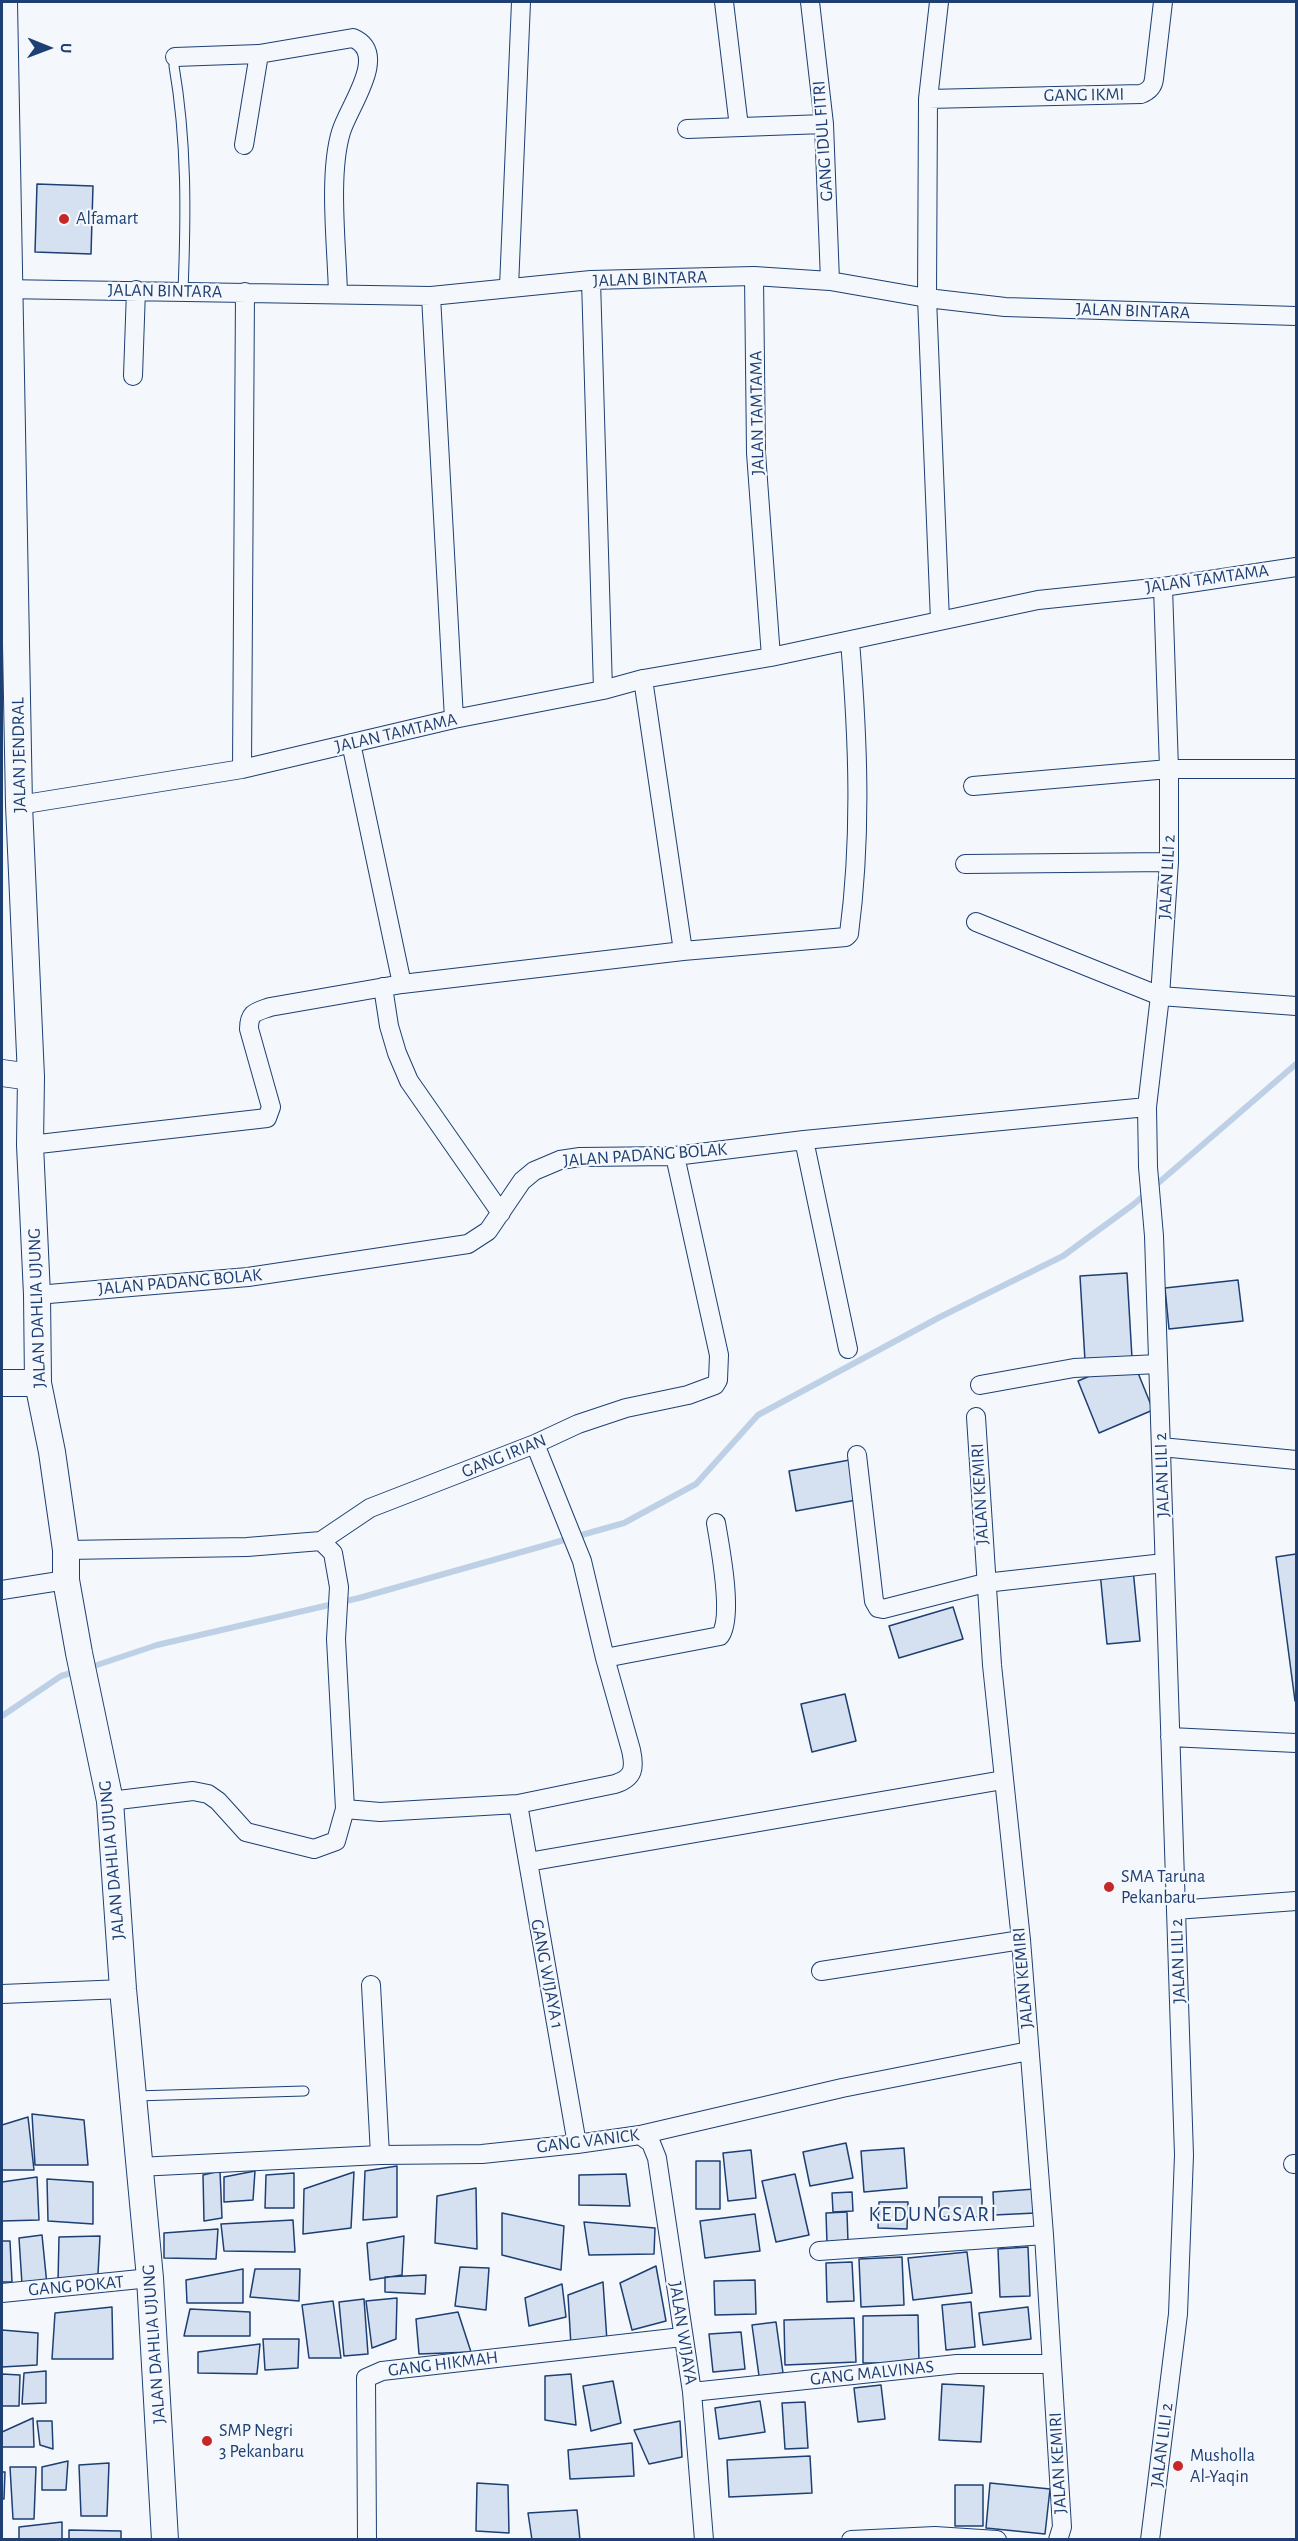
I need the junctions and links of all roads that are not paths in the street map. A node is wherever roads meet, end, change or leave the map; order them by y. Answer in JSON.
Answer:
{"nodes":[{"id":1,"x":4,"y":2,"type":"edge"},
{"id":2,"x":520,"y":2,"type":"edge"},
{"id":3,"x":724,"y":2,"type":"edge"},
{"id":4,"x":810,"y":2,"type":"edge"},
{"id":5,"x":939,"y":2,"type":"edge"},
{"id":6,"x":1164,"y":2,"type":"edge"},
{"id":7,"x":259,"y":54,"type":"junction"},
{"id":8,"x":175,"y":57,"type":"joint"},
{"id":9,"x":928,"y":99,"type":"junction"},
{"id":10,"x":824,"y":124,"type":"junction"},
{"id":11,"x":739,"y":127,"type":"junction"},
{"id":12,"x":687,"y":129,"type":"dead end"},
{"id":13,"x":244,"y":145,"type":"dead end"},
{"id":14,"x":754,"y":276,"type":"junction"},
{"id":15,"x":591,"y":280,"type":"junction"},
{"id":16,"x":830,"y":281,"type":"junction"},
{"id":17,"x":509,"y":287,"type":"junction"},
{"id":18,"x":6,"y":288,"type":"edge"},
{"id":19,"x":135,"y":290,"type":"junction"},
{"id":20,"x":183,"y":291,"type":"junction"},
{"id":21,"x":245,"y":292,"type":"junction"},
{"id":22,"x":338,"y":294,"type":"junction"},
{"id":23,"x":431,"y":296,"type":"junction"},
{"id":24,"x":927,"y":298,"type":"junction"},
{"id":25,"x":1296,"y":316,"type":"edge"},
{"id":26,"x":133,"y":376,"type":"dead end"},
{"id":27,"x":1296,"y":567,"type":"edge"},
{"id":28,"x":1163,"y":587,"type":"junction"},
{"id":29,"x":940,"y":621,"type":"junction"},
{"id":30,"x":850,"y":641,"type":"junction"},
{"id":31,"x":771,"y":657,"type":"junction"},
{"id":32,"x":643,"y":679,"type":"junction"},
{"id":33,"x":603,"y":690,"type":"junction"},
{"id":34,"x":454,"y":718,"type":"junction"},
{"id":35,"x":351,"y":743,"type":"junction"},
{"id":36,"x":242,"y":769,"type":"junction"},
{"id":37,"x":1169,"y":769,"type":"junction"},
{"id":38,"x":1296,"y":769,"type":"edge"},
{"id":39,"x":973,"y":786,"type":"dead end"},
{"id":40,"x":13,"y":799,"type":"edge"},
{"id":41,"x":1169,"y":862,"type":"junction"},
{"id":42,"x":965,"y":864,"type":"dead end"},
{"id":43,"x":976,"y":922,"type":"dead end"},
{"id":44,"x":683,"y":951,"type":"junction"},
{"id":45,"x":402,"y":984,"type":"junction"},
{"id":46,"x":383,"y":987,"type":"junction"},
{"id":47,"x":1160,"y":996,"type":"junction"},
{"id":48,"x":1296,"y":1006,"type":"edge"},
{"id":49,"x":2,"y":1073,"type":"edge"},
{"id":50,"x":30,"y":1077,"type":"junction"},
{"id":51,"x":1146,"y":1107,"type":"junction"},
{"id":52,"x":804,"y":1140,"type":"junction"},
{"id":53,"x":30,"y":1145,"type":"junction"},
{"id":54,"x":675,"y":1156,"type":"junction"},
{"id":55,"x":501,"y":1213,"type":"junction"},
{"id":56,"x":37,"y":1295,"type":"junction"},
{"id":57,"x":848,"y":1349,"type":"dead end"},
{"id":58,"x":1158,"y":1364,"type":"junction"},
{"id":59,"x":2,"y":1383,"type":"edge"},
{"id":60,"x":38,"y":1383,"type":"junction"},
{"id":61,"x":980,"y":1384,"type":"dead end"},
{"id":62,"x":976,"y":1417,"type":"dead end"},
{"id":63,"x":535,"y":1444,"type":"junction"},
{"id":64,"x":1161,"y":1447,"type":"junction"},
{"id":65,"x":858,"y":1455,"type":"dead end"},
{"id":66,"x":1296,"y":1460,"type":"edge"},
{"id":67,"x":716,"y":1523,"type":"dead end"},
{"id":68,"x":321,"y":1541,"type":"junction"},
{"id":69,"x":66,"y":1550,"type":"junction"},
{"id":70,"x":1164,"y":1563,"type":"junction"},
{"id":71,"x":66,"y":1580,"type":"junction"},
{"id":72,"x":985,"y":1583,"type":"junction"},
{"id":73,"x":2,"y":1590,"type":"edge"},
{"id":74,"x":605,"y":1658,"type":"junction"},
{"id":75,"x":1170,"y":1737,"type":"junction"},
{"id":76,"x":1296,"y":1743,"type":"edge"},
{"id":77,"x":1003,"y":1780,"type":"junction"},
{"id":78,"x":110,"y":1801,"type":"junction"},
{"id":79,"x":518,"y":1804,"type":"junction"},
{"id":80,"x":345,"y":1809,"type":"junction"},
{"id":81,"x":528,"y":1862,"type":"junction"},
{"id":82,"x":1296,"y":1901,"type":"edge"},
{"id":83,"x":1176,"y":1910,"type":"junction"},
{"id":84,"x":1021,"y":1940,"type":"junction"},
{"id":85,"x":821,"y":1971,"type":"dead end"},
{"id":86,"x":371,"y":1985,"type":"dead end"},
{"id":87,"x":123,"y":1989,"type":"junction"},
{"id":88,"x":2,"y":1994,"type":"edge"},
{"id":89,"x":1029,"y":2051,"type":"junction"},
{"id":90,"x":304,"y":2091,"type":"dead end"},
{"id":91,"x":133,"y":2096,"type":"junction"},
{"id":92,"x":640,"y":2135,"type":"junction"},
{"id":93,"x":578,"y":2144,"type":"junction"},
{"id":94,"x":380,"y":2155,"type":"junction"},
{"id":95,"x":138,"y":2167,"type":"junction"},
{"id":96,"x":1044,"y":2235,"type":"junction"},
{"id":97,"x":819,"y":2251,"type":"dead end"},
{"id":98,"x":150,"y":2278,"type":"junction"},
{"id":99,"x":2,"y":2293,"type":"edge"},
{"id":100,"x":682,"y":2337,"type":"junction"},
{"id":101,"x":1052,"y":2364,"type":"junction"},
{"id":102,"x":692,"y":2392,"type":"junction"},
{"id":103,"x":887,"y":2538,"type":"edge"},
{"id":104,"x":165,"y":2540,"type":"edge"},
{"id":105,"x":367,"y":2540,"type":"edge"},
{"id":106,"x":704,"y":2540,"type":"edge"},
{"id":107,"x":851,"y":2540,"type":"edge"},
{"id":108,"x":997,"y":2540,"type":"edge"},
{"id":109,"x":1058,"y":2540,"type":"edge"},
{"id":110,"x":1150,"y":2540,"type":"edge"}],
"edges":[{"from":1,"to":18,"type":"main road","name":"JALAN JENDRAL"},
{"from":2,"to":17,"type":"street"},
{"from":3,"to":11,"type":"street"},
{"from":4,"to":10,"type":"street","name":"GANG IDUL FITRI"},
{"from":5,"to":9,"type":"street"},
{"from":6,"to":9,"type":"street","name":"GANG IKMI"},
{"from":7,"to":8,"type":"street"},
{"from":7,"to":13,"type":"street"},
{"from":7,"to":22,"type":"street"},
{"from":8,"to":20,"type":"lane"},
{"from":9,"to":24,"type":"street"},
{"from":10,"to":11,"type":"street"},
{"from":10,"to":16,"type":"street","name":"GANG IDUL FITRI"},
{"from":11,"to":12,"type":"street"},
{"from":14,"to":15,"type":"street","name":"JALAN BINTARA"},
{"from":14,"to":16,"type":"street","name":"JALAN BINTARA"},
{"from":14,"to":31,"type":"street","name":"JALAN TAMTAMA"},
{"from":15,"to":17,"type":"street","name":"JALAN BINTARA"},
{"from":15,"to":33,"type":"street"},
{"from":16,"to":24,"type":"street","name":"JALAN BINTARA"},
{"from":17,"to":23,"type":"street","name":"JALAN BINTARA"},
{"from":18,"to":19,"type":"street","name":"JALAN BINTARA"},
{"from":18,"to":40,"type":"main road","name":"JALAN JENDRAL"},
{"from":19,"to":20,"type":"street","name":"JALAN BINTARA"},
{"from":19,"to":26,"type":"street"},
{"from":20,"to":21,"type":"street","name":"JALAN BINTARA"},
{"from":21,"to":22,"type":"street","name":"JALAN BINTARA"},
{"from":21,"to":36,"type":"street"},
{"from":22,"to":23,"type":"street","name":"JALAN BINTARA"},
{"from":23,"to":34,"type":"street"},
{"from":24,"to":25,"type":"street","name":"JALAN BINTARA"},
{"from":24,"to":29,"type":"street"},
{"from":27,"to":28,"type":"street","name":"JALAN TAMTAMA"},
{"from":28,"to":29,"type":"street","name":"JALAN TAMTAMA"},
{"from":28,"to":37,"type":"street","name":"JALAN LILI 2"},
{"from":29,"to":30,"type":"street","name":"JALAN TAMTAMA"},
{"from":30,"to":31,"type":"street","name":"JALAN TAMTAMA"},
{"from":30,"to":44,"type":"street"},
{"from":31,"to":32,"type":"street","name":"JALAN TAMTAMA"},
{"from":32,"to":33,"type":"street","name":"JALAN TAMTAMA"},
{"from":32,"to":44,"type":"street"},
{"from":33,"to":34,"type":"street","name":"JALAN TAMTAMA"},
{"from":34,"to":35,"type":"street","name":"JALAN TAMTAMA"},
{"from":35,"to":36,"type":"street","name":"JALAN TAMTAMA"},
{"from":35,"to":45,"type":"street"},
{"from":36,"to":40,"type":"street","name":"JALAN TAMTAMA"},
{"from":37,"to":38,"type":"street"},
{"from":37,"to":39,"type":"street"},
{"from":37,"to":41,"type":"street","name":"JALAN LILI 2"},
{"from":40,"to":50,"type":"main road","name":"JALAN JENDRAL"},
{"from":41,"to":42,"type":"street"},
{"from":41,"to":47,"type":"street","name":"JALAN LILI 2"},
{"from":43,"to":47,"type":"street"},
{"from":44,"to":45,"type":"street"},
{"from":45,"to":46,"type":"street"},
{"from":46,"to":53,"type":"street"},
{"from":46,"to":55,"type":"street"},
{"from":47,"to":48,"type":"street"},
{"from":47,"to":51,"type":"street","name":"JALAN LILI 2"},
{"from":49,"to":50,"type":"main road"},
{"from":50,"to":53,"type":"main road","name":"JALAN DAHLIA UJUNG"},
{"from":51,"to":52,"type":"street","name":"JALAN PADANG BOLAK"},
{"from":51,"to":58,"type":"street","name":"JALAN LILI 2"},
{"from":52,"to":54,"type":"street","name":"JALAN PADANG BOLAK"},
{"from":52,"to":57,"type":"street"},
{"from":53,"to":56,"type":"main road","name":"JALAN DAHLIA UJUNG"},
{"from":54,"to":55,"type":"street","name":"JALAN PADANG BOLAK"},
{"from":54,"to":63,"type":"street","name":"GANG IRIAN"},
{"from":55,"to":56,"type":"street","name":"JALAN PADANG BOLAK"},
{"from":56,"to":60,"type":"main road","name":"JALAN DAHLIA UJUNG"},
{"from":58,"to":61,"type":"street"},
{"from":58,"to":64,"type":"street","name":"JALAN LILI 2"},
{"from":59,"to":60,"type":"main road"},
{"from":60,"to":69,"type":"main road","name":"JALAN DAHLIA UJUNG"},
{"from":62,"to":72,"type":"street","name":"JALAN KEMIRI"},
{"from":63,"to":68,"type":"street","name":"GANG IRIAN"},
{"from":63,"to":74,"type":"street"},
{"from":64,"to":66,"type":"street"},
{"from":64,"to":70,"type":"street","name":"JALAN LILI 2"},
{"from":65,"to":72,"type":"street"},
{"from":67,"to":74,"type":"street"},
{"from":68,"to":69,"type":"street","name":"GANG IRIAN"},
{"from":68,"to":80,"type":"street"},
{"from":69,"to":71,"type":"main road","name":"JALAN DAHLIA UJUNG"},
{"from":70,"to":72,"type":"street"},
{"from":70,"to":75,"type":"street","name":"JALAN LILI 2"},
{"from":71,"to":73,"type":"street"},
{"from":71,"to":78,"type":"main road","name":"JALAN DAHLIA UJUNG"},
{"from":72,"to":77,"type":"street","name":"JALAN KEMIRI"},
{"from":74,"to":79,"type":"street"},
{"from":75,"to":76,"type":"street"},
{"from":75,"to":83,"type":"street","name":"JALAN LILI 2"},
{"from":77,"to":81,"type":"street"},
{"from":77,"to":84,"type":"street","name":"JALAN KEMIRI"},
{"from":78,"to":80,"type":"street"},
{"from":78,"to":87,"type":"main road","name":"JALAN DAHLIA UJUNG"},
{"from":79,"to":80,"type":"street"},
{"from":79,"to":81,"type":"street","name":"GANG WIJAYA 1"},
{"from":81,"to":93,"type":"street","name":"GANG WIJAYA 1"},
{"from":82,"to":83,"type":"street"},
{"from":83,"to":110,"type":"street","name":"JALAN LILI 2"},
{"from":84,"to":85,"type":"street"},
{"from":84,"to":89,"type":"street","name":"JALAN KEMIRI"},
{"from":86,"to":94,"type":"street"},
{"from":87,"to":88,"type":"street"},
{"from":87,"to":91,"type":"main road","name":"JALAN DAHLIA UJUNG"},
{"from":89,"to":92,"type":"street","name":"GANG VANICK"},
{"from":89,"to":96,"type":"street","name":"JALAN KEMIRI"},
{"from":90,"to":91,"type":"lane"},
{"from":91,"to":95,"type":"main road","name":"JALAN DAHLIA UJUNG"},
{"from":92,"to":93,"type":"street","name":"GANG VANICK"},
{"from":92,"to":100,"type":"street","name":"JALAN WIJAYA"},
{"from":93,"to":94,"type":"street","name":"GANG VANICK"},
{"from":94,"to":95,"type":"street","name":"GANG VANICK"},
{"from":95,"to":98,"type":"main road","name":"JALAN DAHLIA UJUNG"},
{"from":96,"to":97,"type":"street"},
{"from":96,"to":101,"type":"street","name":"JALAN KEMIRI"},
{"from":98,"to":99,"type":"street","name":"GANG POKAT"},
{"from":98,"to":104,"type":"main road","name":"JALAN DAHLIA UJUNG"},
{"from":100,"to":102,"type":"street","name":"JALAN WIJAYA"},
{"from":100,"to":105,"type":"street","name":"GANG HIKMAH"},
{"from":101,"to":102,"type":"street","name":"GANG MALVINAS"},
{"from":101,"to":109,"type":"street","name":"JALAN KEMIRI"},
{"from":102,"to":106,"type":"street","name":"JALAN WIJAYA"},
{"from":103,"to":107,"type":"street"},
{"from":103,"to":108,"type":"street"}]}
